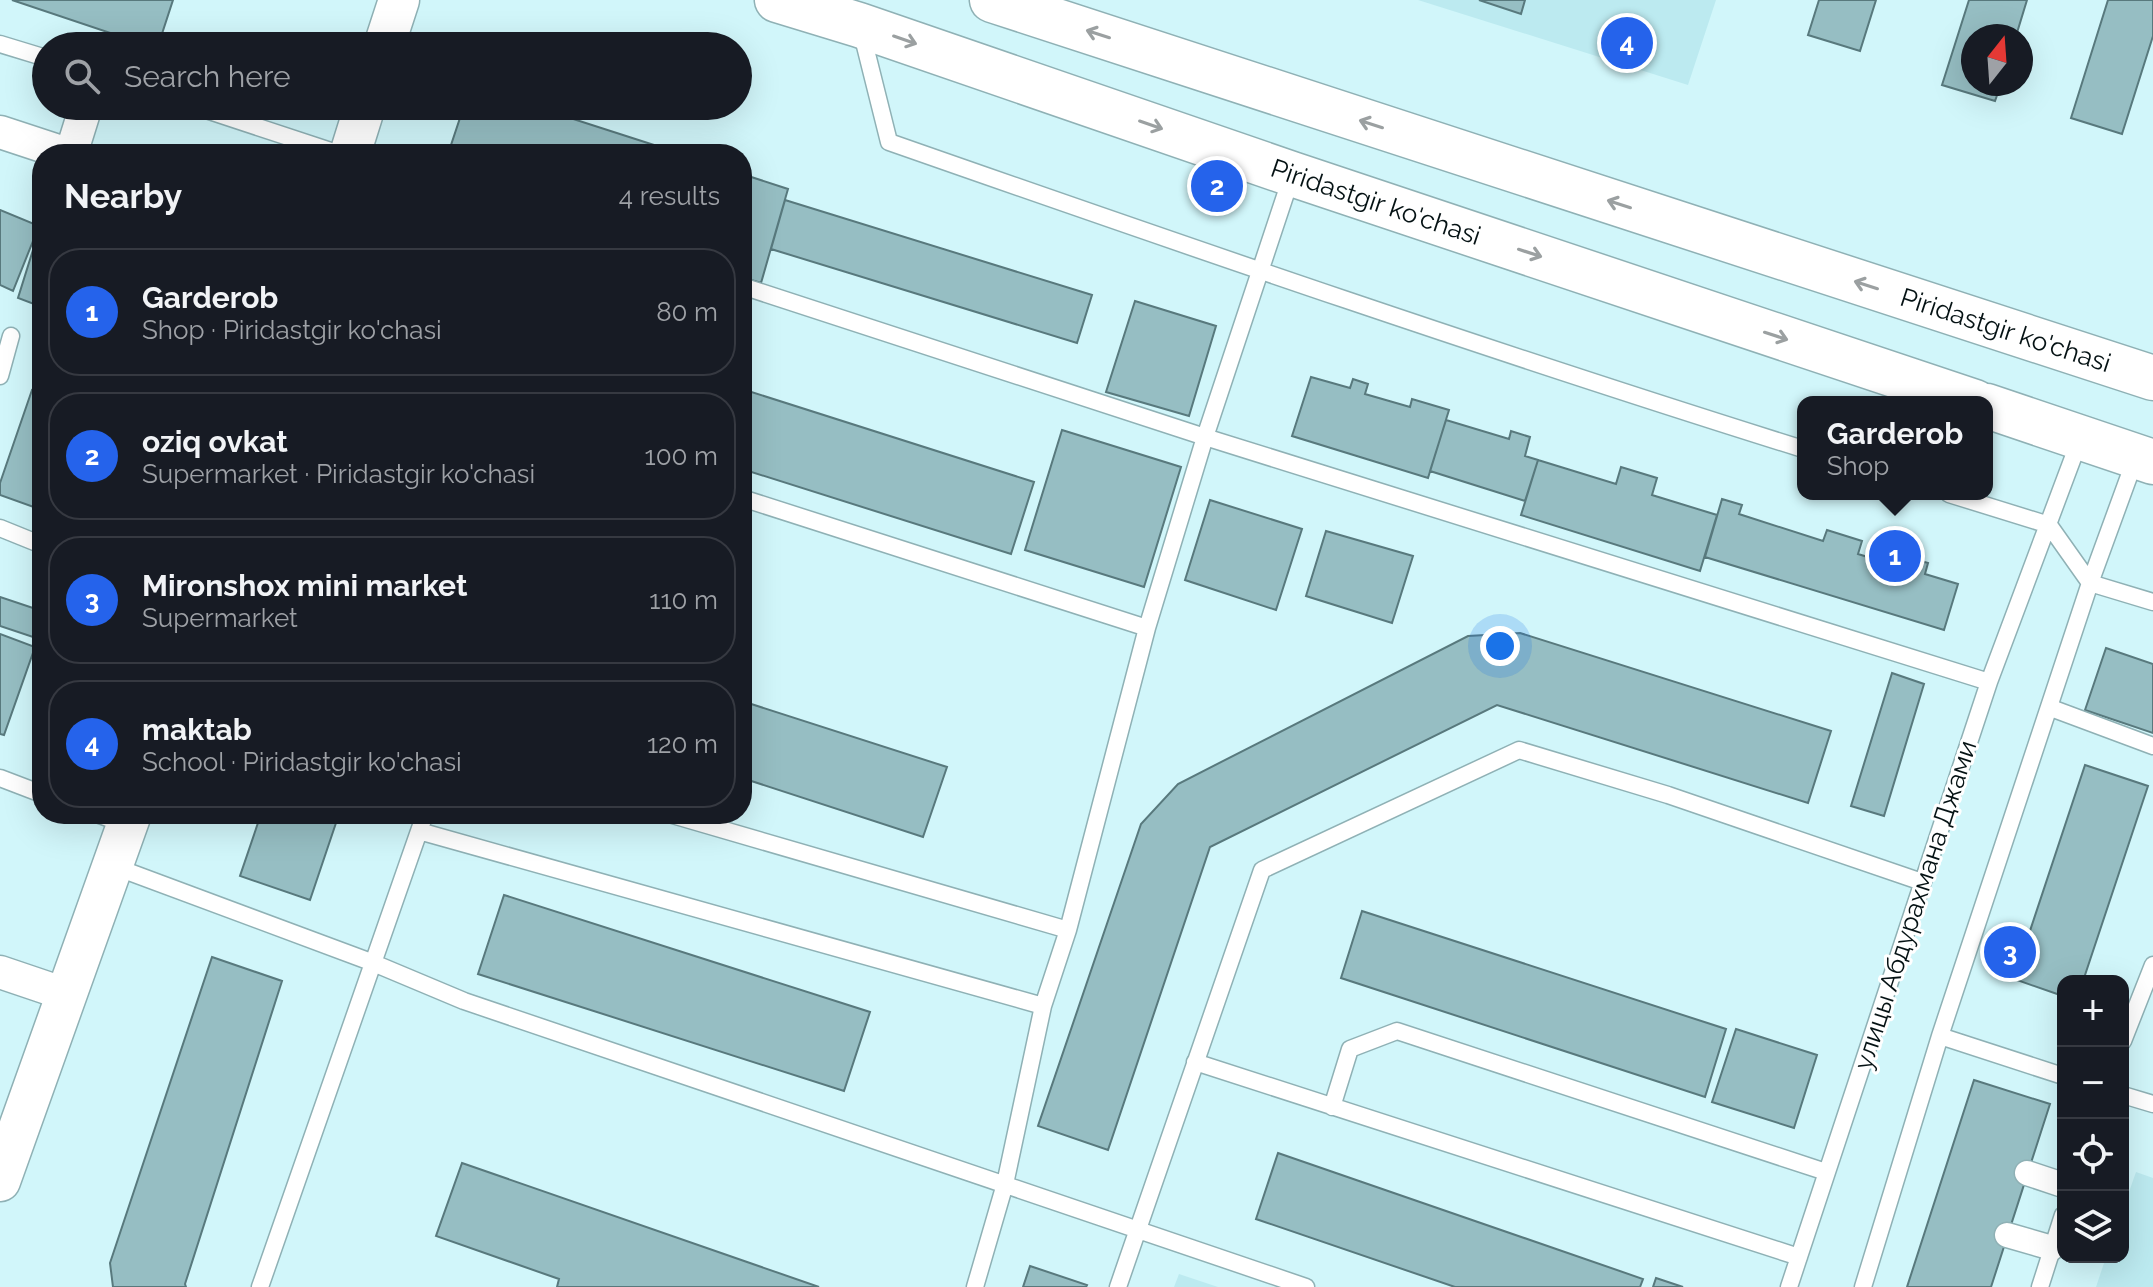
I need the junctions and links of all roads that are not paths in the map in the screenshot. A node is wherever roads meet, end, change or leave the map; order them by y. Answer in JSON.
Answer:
{"nodes":[{"id":1,"x":399,"y":0,"type":"edge"},
{"id":2,"x":777,"y":0,"type":"edge"},
{"id":3,"x":992,"y":0,"type":"edge"},
{"id":4,"x":859,"y":25,"type":"junction"},
{"id":5,"x":389,"y":32,"type":"edge"},
{"id":6,"x":0,"y":44,"type":"edge"},
{"id":7,"x":32,"y":54,"type":"edge"},
{"id":8,"x":81,"y":120,"type":"edge"},
{"id":9,"x":237,"y":120,"type":"edge"},
{"id":10,"x":361,"y":120,"type":"edge"},
{"id":11,"x":0,"y":132,"type":"edge"},
{"id":12,"x":38,"y":144,"type":"edge"},
{"id":13,"x":73,"y":144,"type":"edge"},
{"id":14,"x":310,"y":144,"type":"edge"},
{"id":15,"x":353,"y":144,"type":"edge"},
{"id":16,"x":1292,"y":174,"type":"junction"},
{"id":17,"x":1260,"y":271,"type":"junction"},
{"id":18,"x":752,"y":289,"type":"edge"},
{"id":19,"x":11,"y":336,"type":"dead end"},
{"id":20,"x":0,"y":376,"type":"edge"},
{"id":21,"x":2153,"y":378,"type":"edge"},
{"id":22,"x":1957,"y":396,"type":"edge"},
{"id":23,"x":1993,"y":408,"type":"edge"},
{"id":24,"x":1205,"y":437,"type":"junction"},
{"id":25,"x":2080,"y":437,"type":"junction"},
{"id":26,"x":1797,"y":447,"type":"edge"},
{"id":27,"x":2145,"y":459,"type":"edge"},
{"id":28,"x":1968,"y":500,"type":"edge"},
{"id":29,"x":752,"y":501,"type":"edge"},
{"id":30,"x":2049,"y":525,"type":"junction"},
{"id":31,"x":0,"y":528,"type":"edge"},
{"id":32,"x":32,"y":541,"type":"edge"},
{"id":33,"x":2090,"y":583,"type":"junction"},
{"id":34,"x":2153,"y":602,"type":"edge"},
{"id":35,"x":1147,"y":628,"type":"junction"},
{"id":36,"x":1989,"y":682,"type":"junction"},
{"id":37,"x":2051,"y":708,"type":"junction"},
{"id":38,"x":2153,"y":746,"type":"edge"},
{"id":39,"x":0,"y":778,"type":"edge"},
{"id":40,"x":32,"y":790,"type":"edge"},
{"id":41,"x":117,"y":824,"type":"edge"},
{"id":42,"x":421,"y":824,"type":"edge"},
{"id":43,"x":703,"y":824,"type":"edge"},
{"id":44,"x":419,"y":831,"type":"junction"},
{"id":45,"x":113,"y":866,"type":"junction"},
{"id":46,"x":1922,"y":882,"type":"junction"},
{"id":47,"x":1068,"y":930,"type":"junction"},
{"id":48,"x":371,"y":962,"type":"junction"},
{"id":49,"x":2153,"y":965,"type":"edge"},
{"id":50,"x":0,"y":972,"type":"edge"},
{"id":51,"x":68,"y":995,"type":"junction"},
{"id":52,"x":1043,"y":1006,"type":"junction"},
{"id":53,"x":2129,"y":1026,"type":"edge"},
{"id":54,"x":1940,"y":1036,"type":"junction"},
{"id":55,"x":1195,"y":1062,"type":"junction"},
{"id":56,"x":2057,"y":1074,"type":"edge"},
{"id":57,"x":2129,"y":1097,"type":"edge"},
{"id":58,"x":2153,"y":1104,"type":"edge"},
{"id":59,"x":1332,"y":1107,"type":"junction"},
{"id":60,"x":1826,"y":1172,"type":"junction"},
{"id":61,"x":2027,"y":1173,"type":"dead end"},
{"id":62,"x":0,"y":1181,"type":"edge"},
{"id":63,"x":2057,"y":1183,"type":"edge"},
{"id":64,"x":1005,"y":1184,"type":"junction"},
{"id":65,"x":1138,"y":1229,"type":"junction"},
{"id":66,"x":2057,"y":1233,"type":"edge"},
{"id":67,"x":2007,"y":1235,"type":"dead end"},
{"id":68,"x":2052,"y":1248,"type":"junction"},
{"id":69,"x":1799,"y":1257,"type":"junction"},
{"id":70,"x":260,"y":1287,"type":"edge"},
{"id":71,"x":975,"y":1287,"type":"edge"},
{"id":72,"x":1118,"y":1287,"type":"edge"},
{"id":73,"x":1306,"y":1287,"type":"edge"},
{"id":74,"x":1789,"y":1287,"type":"edge"},
{"id":75,"x":1863,"y":1287,"type":"edge"},
{"id":76,"x":2040,"y":1287,"type":"edge"}],
"edges":[{"from":1,"to":5,"type":"street"},
{"from":2,"to":4,"type":"main road","name":"Piridastgir ko'chasi"},
{"from":21,"to":3,"type":"main road","name":"Piridastgir ko'chasi","one_way":true},
{"from":4,"to":16,"type":"main road","name":"Piridastgir ko'chasi","one_way":true},
{"from":4,"to":17,"type":"lane"},
{"from":6,"to":7,"type":"lane"},
{"from":8,"to":13,"type":"street"},
{"from":9,"to":14,"type":"lane"},
{"from":10,"to":15,"type":"street"},
{"from":11,"to":12,"type":"street"},
{"from":16,"to":17,"type":"lane"},
{"from":16,"to":22,"type":"main road","name":"Piridastgir ko'chasi","one_way":true},
{"from":17,"to":24,"type":"lane"},
{"from":17,"to":26,"type":"lane"},
{"from":18,"to":24,"type":"lane"},
{"from":19,"to":20,"type":"lane"},
{"from":23,"to":25,"type":"main road"},
{"from":24,"to":35,"type":"lane"},
{"from":24,"to":36,"type":"lane"},
{"from":25,"to":27,"type":"main road"},
{"from":25,"to":30,"type":"lane","name":"улицы Абдурахмана Джами"},
{"from":27,"to":33,"type":"lane"},
{"from":28,"to":30,"type":"lane"},
{"from":29,"to":35,"type":"lane"},
{"from":30,"to":33,"type":"lane"},
{"from":30,"to":36,"type":"lane","name":"улицы Абдурахмана Джами"},
{"from":31,"to":32,"type":"lane"},
{"from":33,"to":34,"type":"lane"},
{"from":33,"to":37,"type":"lane"},
{"from":35,"to":47,"type":"lane"},
{"from":36,"to":46,"type":"lane","name":"улицы Абдурахмана Джами"},
{"from":37,"to":38,"type":"lane"},
{"from":37,"to":54,"type":"lane"},
{"from":39,"to":40,"type":"lane"},
{"from":41,"to":45,"type":"street"},
{"from":42,"to":44,"type":"lane"},
{"from":43,"to":47,"type":"lane"},
{"from":44,"to":48,"type":"lane"},
{"from":44,"to":52,"type":"lane"},
{"from":45,"to":48,"type":"lane"},
{"from":45,"to":51,"type":"street"},
{"from":46,"to":55,"type":"lane"},
{"from":46,"to":60,"type":"lane","name":"улицы Абдурахмана Джами"},
{"from":47,"to":52,"type":"lane"},
{"from":48,"to":64,"type":"lane"},
{"from":48,"to":70,"type":"lane"},
{"from":49,"to":53,"type":"lane"},
{"from":50,"to":51,"type":"street"},
{"from":51,"to":62,"type":"street"},
{"from":52,"to":64,"type":"lane"},
{"from":54,"to":56,"type":"lane"},
{"from":54,"to":75,"type":"lane"},
{"from":55,"to":59,"type":"lane"},
{"from":55,"to":65,"type":"lane"},
{"from":57,"to":58,"type":"lane"},
{"from":59,"to":60,"type":"lane"},
{"from":59,"to":69,"type":"lane"},
{"from":60,"to":69,"type":"lane","name":"улицы Абдурахмана Джами"},
{"from":61,"to":63,"type":"street"},
{"from":64,"to":65,"type":"lane"},
{"from":64,"to":71,"type":"lane"},
{"from":65,"to":72,"type":"lane"},
{"from":65,"to":73,"type":"lane"},
{"from":66,"to":68,"type":"lane"},
{"from":67,"to":68,"type":"street"},
{"from":68,"to":76,"type":"lane"},
{"from":69,"to":74,"type":"lane","name":"улицы Абдурахмана Джами"}]}
